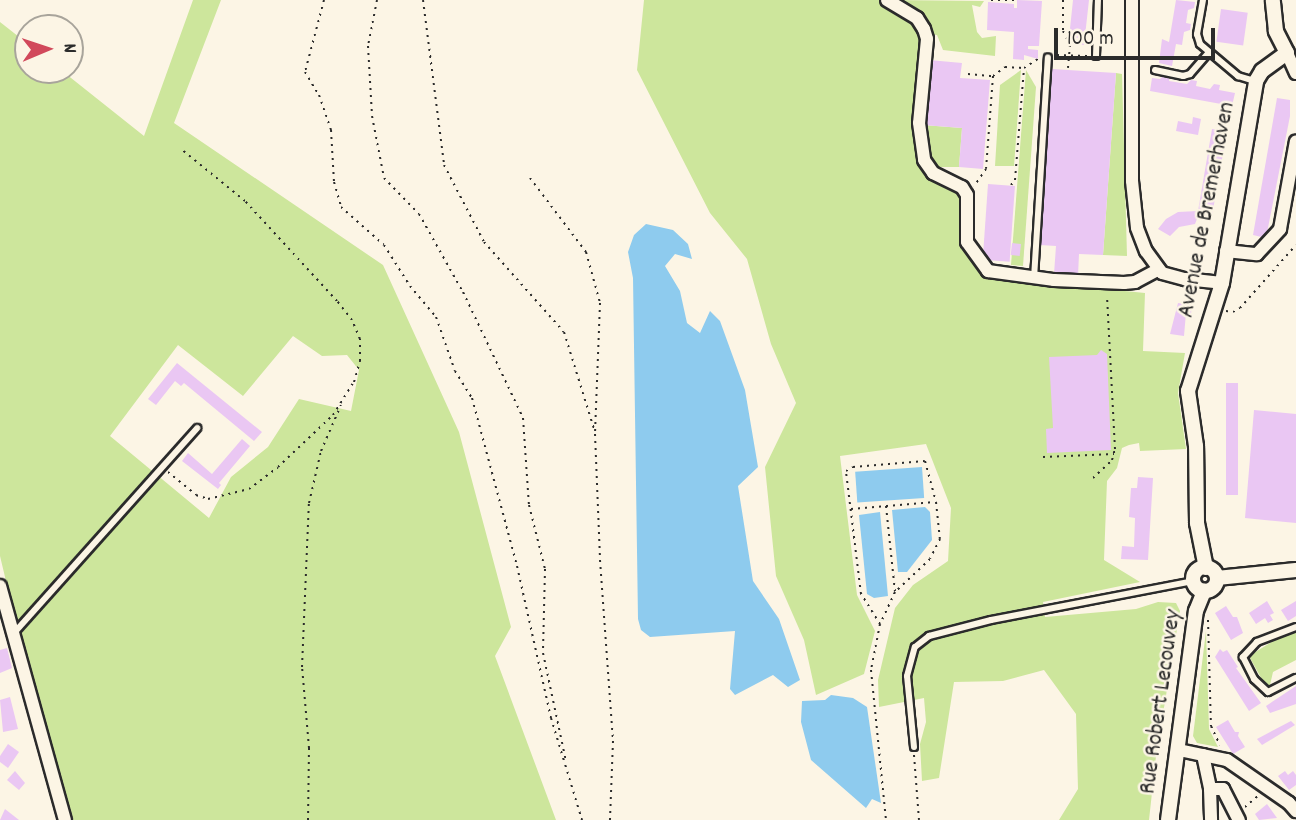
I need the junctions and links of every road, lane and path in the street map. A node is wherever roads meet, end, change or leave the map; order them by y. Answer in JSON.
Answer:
{"nodes":[{"id":1,"x":324,"y":0,"type":"edge"},
{"id":2,"x":377,"y":0,"type":"edge"},
{"id":3,"x":423,"y":0,"type":"edge"},
{"id":4,"x":887,"y":0,"type":"edge"},
{"id":5,"x":991,"y":0,"type":"edge"},
{"id":6,"x":1016,"y":0,"type":"edge"},
{"id":7,"x":1063,"y":0,"type":"edge"},
{"id":8,"x":1098,"y":0,"type":"edge"},
{"id":9,"x":1132,"y":0,"type":"edge"},
{"id":10,"x":1202,"y":0,"type":"edge"},
{"id":11,"x":1273,"y":0,"type":"edge"},
{"id":12,"x":1208,"y":52,"type":"junction"},
{"id":13,"x":1069,"y":55,"type":"junction"},
{"id":14,"x":1080,"y":56,"type":"dead end"},
{"id":15,"x":1291,"y":56,"type":"edge"},
{"id":16,"x":1048,"y":57,"type":"junction"},
{"id":17,"x":1096,"y":57,"type":"dead end"},
{"id":18,"x":1024,"y":68,"type":"junction"},
{"id":19,"x":1068,"y":68,"type":"dead end"},
{"id":20,"x":1155,"y":70,"type":"dead end"},
{"id":21,"x":1296,"y":73,"type":"edge"},
{"id":22,"x":968,"y":74,"type":"dead end"},
{"id":23,"x":993,"y":76,"type":"junction"},
{"id":24,"x":1256,"y":81,"type":"junction"},
{"id":25,"x":1296,"y":141,"type":"edge"},
{"id":26,"x":181,"y":149,"type":"dead end"},
{"id":27,"x":530,"y":178,"type":"dead end"},
{"id":28,"x":1012,"y":186,"type":"dead end"},
{"id":29,"x":967,"y":195,"type":"junction"},
{"id":30,"x":1296,"y":245,"type":"edge"},
{"id":31,"x":1226,"y":251,"type":"junction"},
{"id":32,"x":1159,"y":269,"type":"junction"},
{"id":33,"x":1034,"y":278,"type":"junction"},
{"id":34,"x":1222,"y":283,"type":"junction"},
{"id":35,"x":1107,"y":298,"type":"dead end"},
{"id":36,"x":1221,"y":309,"type":"dead end"},
{"id":37,"x":344,"y":398,"type":"junction"},
{"id":38,"x":197,"y":428,"type":"dead end"},
{"id":39,"x":595,"y":434,"type":"junction"},
{"id":40,"x":1115,"y":454,"type":"junction"},
{"id":41,"x":1043,"y":457,"type":"dead end"},
{"id":42,"x":162,"y":467,"type":"junction"},
{"id":43,"x":1093,"y":478,"type":"dead end"},
{"id":44,"x":936,"y":502,"type":"junction"},
{"id":45,"x":886,"y":506,"type":"junction"},
{"id":46,"x":851,"y":509,"type":"junction"},
{"id":47,"x":1296,"y":570,"type":"edge"},
{"id":48,"x":1211,"y":573,"type":"junction"},
{"id":49,"x":0,"y":586,"type":"edge"},
{"id":50,"x":1199,"y":586,"type":"junction"},
{"id":51,"x":895,"y":592,"type":"junction"},
{"id":52,"x":1196,"y":611,"type":"junction"},
{"id":53,"x":880,"y":624,"type":"junction"},
{"id":54,"x":1296,"y":627,"type":"edge"},
{"id":55,"x":14,"y":633,"type":"junction"},
{"id":56,"x":1296,"y":678,"type":"edge"},
{"id":57,"x":914,"y":747,"type":"joint"},
{"id":58,"x":1179,"y":751,"type":"junction"},
{"id":59,"x":1203,"y":755,"type":"junction"},
{"id":60,"x":1227,"y":760,"type":"junction"},
{"id":61,"x":568,"y":771,"type":"junction"},
{"id":62,"x":1267,"y":788,"type":"junction"},
{"id":63,"x":1210,"y":789,"type":"junction"},
{"id":64,"x":1294,"y":804,"type":"edge"},
{"id":65,"x":1238,"y":818,"type":"edge"},
{"id":66,"x":65,"y":820,"type":"edge"},
{"id":67,"x":308,"y":820,"type":"edge"},
{"id":68,"x":582,"y":820,"type":"edge"},
{"id":69,"x":610,"y":820,"type":"edge"},
{"id":70,"x":886,"y":820,"type":"edge"},
{"id":71,"x":919,"y":820,"type":"edge"},
{"id":72,"x":1168,"y":820,"type":"edge"},
{"id":73,"x":1211,"y":820,"type":"edge"}],
"edges":[{"from":1,"to":61,"type":"path"},
{"from":2,"to":61,"type":"path"},
{"from":3,"to":39,"type":"path"},
{"from":4,"to":29,"type":"street"},
{"from":5,"to":6,"type":"path"},
{"from":7,"to":13,"type":"path"},
{"from":8,"to":17,"type":"lane"},
{"from":9,"to":32,"type":"street"},
{"from":10,"to":12,"type":"lane"},
{"from":11,"to":15,"type":"street"},
{"from":12,"to":20,"type":"lane"},
{"from":12,"to":24,"type":"lane"},
{"from":13,"to":14,"type":"path"},
{"from":13,"to":16,"type":"path"},
{"from":13,"to":19,"type":"path"},
{"from":15,"to":21,"type":"street"},
{"from":15,"to":24,"type":"street","name":"Avenue de Bremerhaven"},
{"from":16,"to":18,"type":"path"},
{"from":16,"to":33,"type":"lane"},
{"from":18,"to":23,"type":"path"},
{"from":18,"to":28,"type":"path"},
{"from":22,"to":23,"type":"path"},
{"from":23,"to":29,"type":"path"},
{"from":24,"to":31,"type":"street","name":"Avenue de Bremerhaven"},
{"from":25,"to":31,"type":"street"},
{"from":26,"to":37,"type":"path"},
{"from":27,"to":39,"type":"path"},
{"from":29,"to":33,"type":"street"},
{"from":30,"to":36,"type":"path"},
{"from":31,"to":34,"type":"street","name":"Avenue de Bremerhaven"},
{"from":32,"to":33,"type":"street"},
{"from":32,"to":34,"type":"street"},
{"from":34,"to":48,"type":"street","name":"Avenue de Bremerhaven"},
{"from":35,"to":40,"type":"path"},
{"from":37,"to":42,"type":"path"},
{"from":37,"to":67,"type":"path"},
{"from":38,"to":42,"type":"lane"},
{"from":39,"to":69,"type":"path"},
{"from":40,"to":41,"type":"path"},
{"from":40,"to":43,"type":"path"},
{"from":42,"to":55,"type":"lane"},
{"from":44,"to":45,"type":"path"},
{"from":44,"to":46,"type":"path"},
{"from":44,"to":51,"type":"path"},
{"from":45,"to":46,"type":"path"},
{"from":45,"to":51,"type":"path"},
{"from":46,"to":53,"type":"path"},
{"from":47,"to":48,"type":"street"},
{"from":48,"to":50,"type":"street"},
{"from":48,"to":50,"type":"street"},
{"from":49,"to":55,"type":"street"},
{"from":50,"to":52,"type":"street","name":"Rue Robert Lecouvey"},
{"from":50,"to":57,"type":"lane"},
{"from":51,"to":53,"type":"path"},
{"from":52,"to":58,"type":"street","name":"Rue Robert Lecouvey"},
{"from":52,"to":60,"type":"path"},
{"from":53,"to":70,"type":"path"},
{"from":54,"to":56,"type":"lane"},
{"from":55,"to":66,"type":"street"},
{"from":57,"to":71,"type":"path"},
{"from":58,"to":59,"type":"street"},
{"from":58,"to":72,"type":"street","name":"Rue Robert Lecouvey"},
{"from":59,"to":60,"type":"street"},
{"from":59,"to":63,"type":"street"},
{"from":60,"to":62,"type":"street"},
{"from":61,"to":68,"type":"path"},
{"from":62,"to":64,"type":"street"},
{"from":62,"to":65,"type":"path"},
{"from":63,"to":65,"type":"street"},
{"from":63,"to":73,"type":"street"}]}
